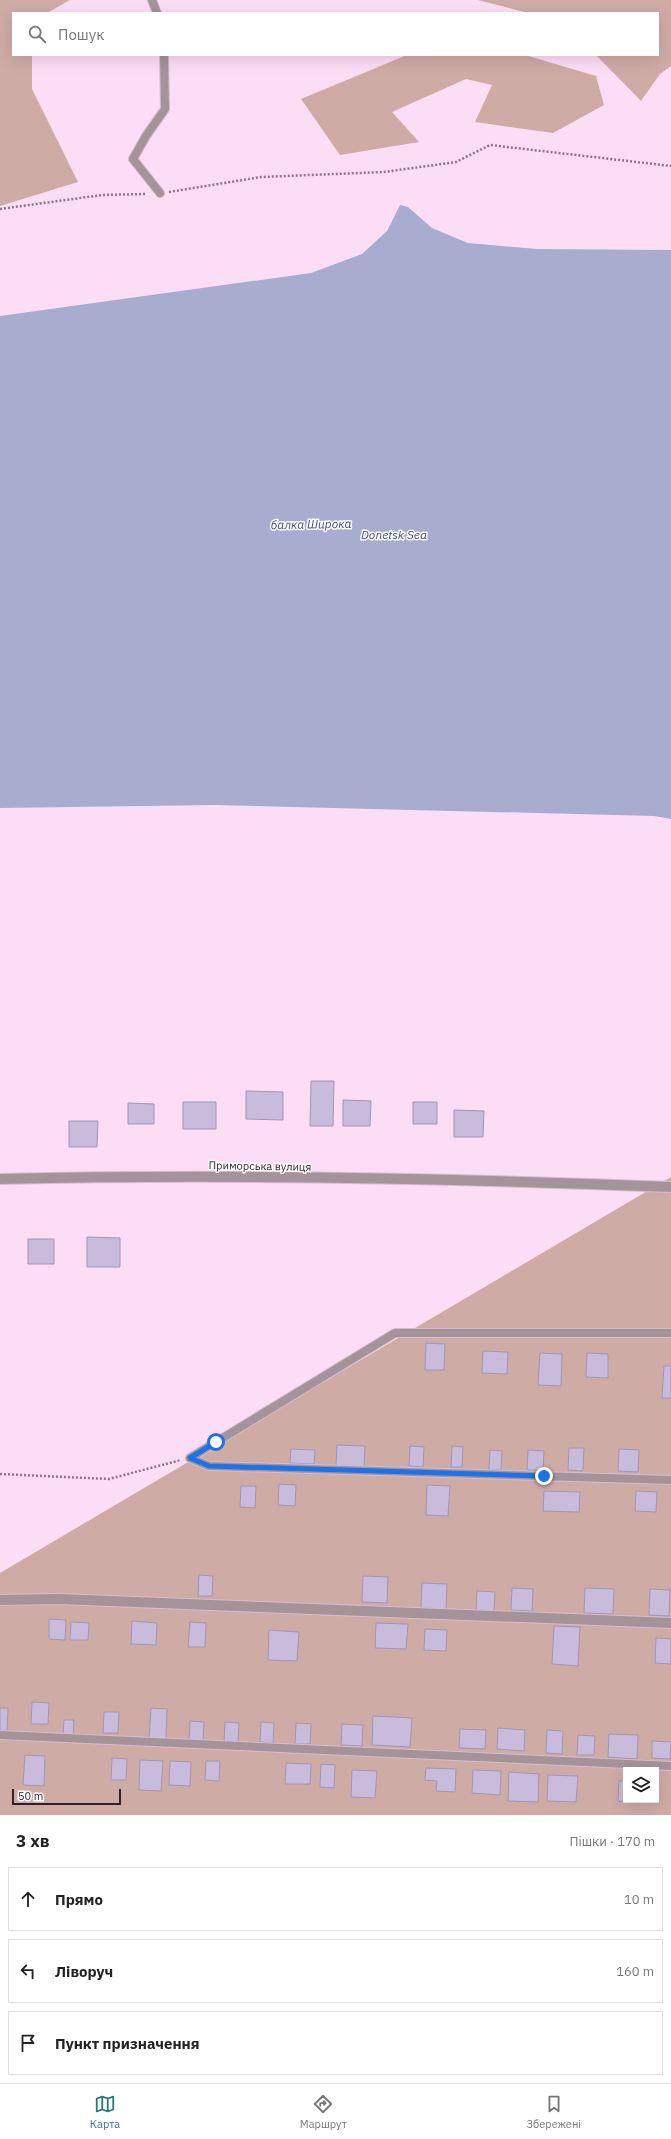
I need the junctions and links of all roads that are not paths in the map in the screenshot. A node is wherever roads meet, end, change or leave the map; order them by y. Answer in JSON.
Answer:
{"nodes":[{"id":1,"x":152,"y":0,"type":"edge"},
{"id":2,"x":157,"y":12,"type":"edge"},
{"id":3,"x":164,"y":56,"type":"edge"},
{"id":4,"x":160,"y":193,"type":"road end"},
{"id":5,"x":0,"y":1178,"type":"edge"},
{"id":6,"x":671,"y":1187,"type":"edge"},
{"id":7,"x":671,"y":1333,"type":"edge"},
{"id":8,"x":671,"y":1480,"type":"edge"},
{"id":9,"x":0,"y":1600,"type":"edge"},
{"id":10,"x":671,"y":1623,"type":"edge"},
{"id":11,"x":0,"y":1735,"type":"edge"},
{"id":12,"x":671,"y":1766,"type":"edge"}],
"edges":[{"from":1,"to":2,"type":"lane"},
{"from":3,"to":4,"type":"lane"},
{"from":5,"to":6,"type":"street","name":"Приморська вулиця"},
{"from":7,"to":8,"type":"lane"},
{"from":9,"to":10,"type":"street"},
{"from":11,"to":12,"type":"lane"}]}
